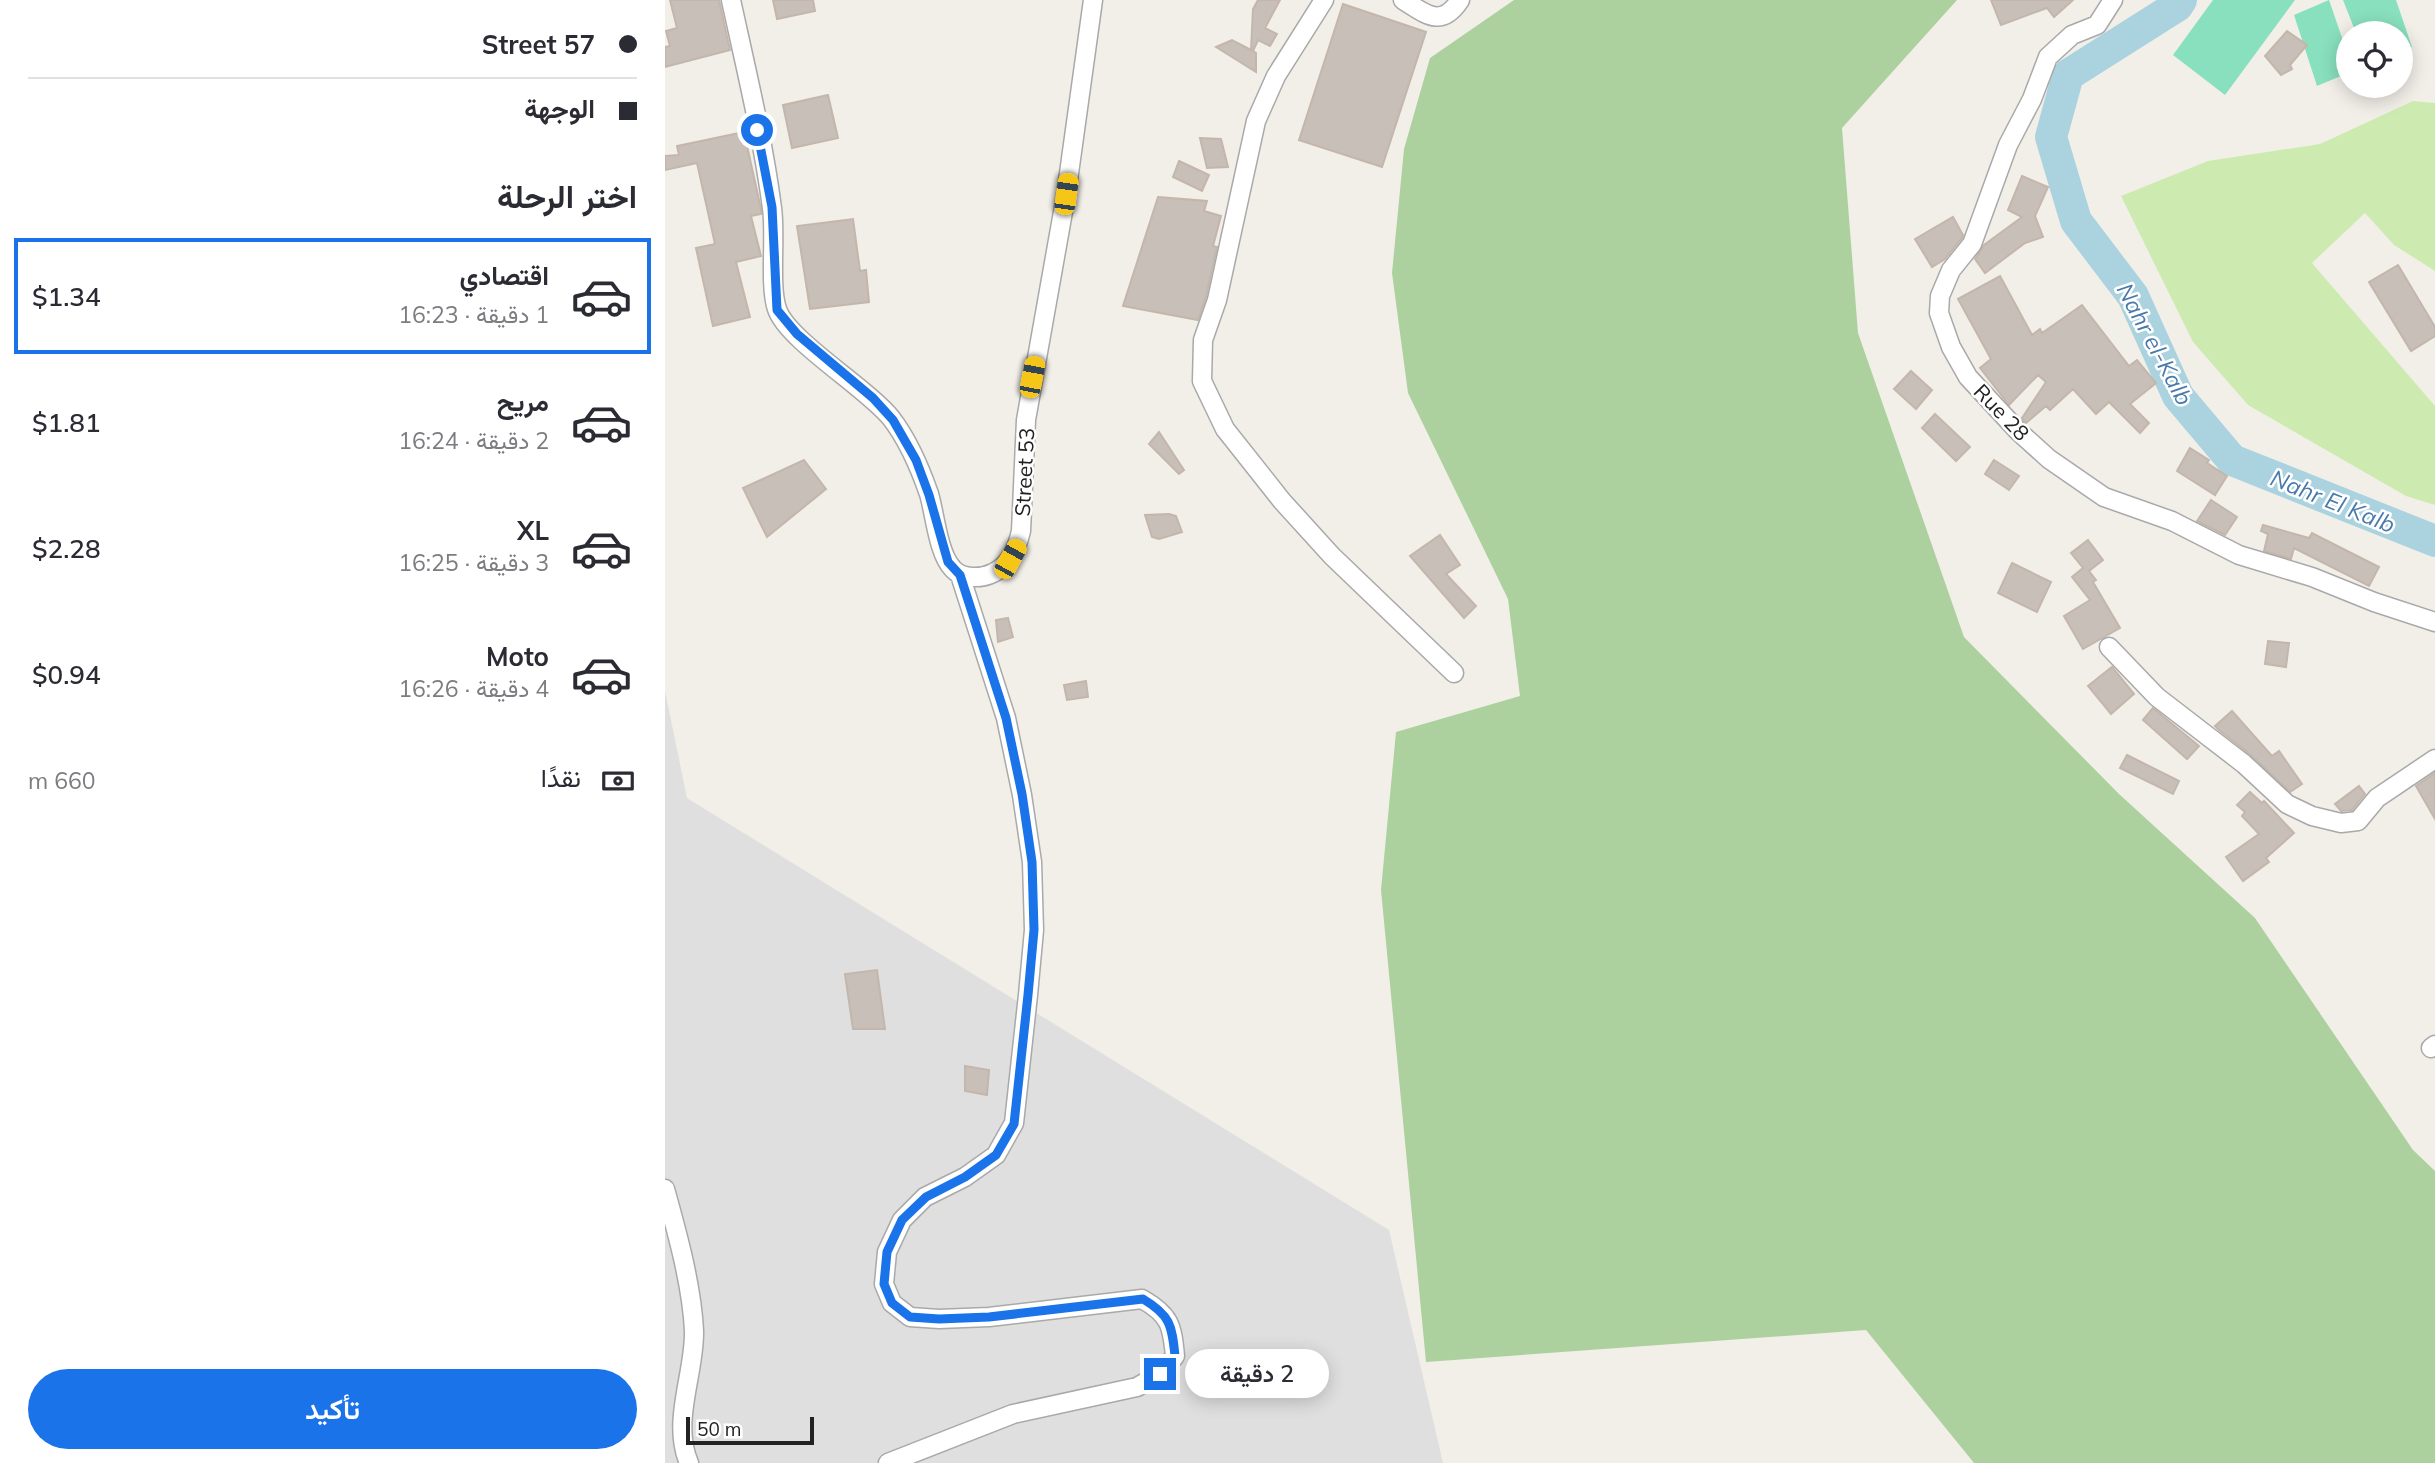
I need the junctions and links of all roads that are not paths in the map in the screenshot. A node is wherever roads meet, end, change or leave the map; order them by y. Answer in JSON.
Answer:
{"nodes":[{"id":1,"x":731,"y":0,"type":"edge"},
{"id":2,"x":1093,"y":0,"type":"edge"},
{"id":3,"x":1324,"y":0,"type":"edge"},
{"id":4,"x":1403,"y":0,"type":"edge"},
{"id":5,"x":1460,"y":0,"type":"edge"},
{"id":6,"x":2113,"y":0,"type":"edge"},
{"id":7,"x":960,"y":575,"type":"junction"},
{"id":8,"x":2435,"y":622,"type":"edge"},
{"id":9,"x":2109,"y":647,"type":"dead end"},
{"id":10,"x":1454,"y":673,"type":"dead end"},
{"id":11,"x":2435,"y":759,"type":"edge"},
{"id":12,"x":665,"y":1189,"type":"edge"},
{"id":13,"x":689,"y":1463,"type":"edge"},
{"id":14,"x":888,"y":1463,"type":"edge"}],
"edges":[{"from":1,"to":7,"type":"street"},
{"from":2,"to":7,"type":"street","name":"Street 53"},
{"from":3,"to":10,"type":"street"},
{"from":4,"to":5,"type":"street"},
{"from":6,"to":8,"type":"street","name":"Rue 28"},
{"from":7,"to":14,"type":"street"},
{"from":9,"to":11,"type":"street"},
{"from":12,"to":13,"type":"street"}]}
